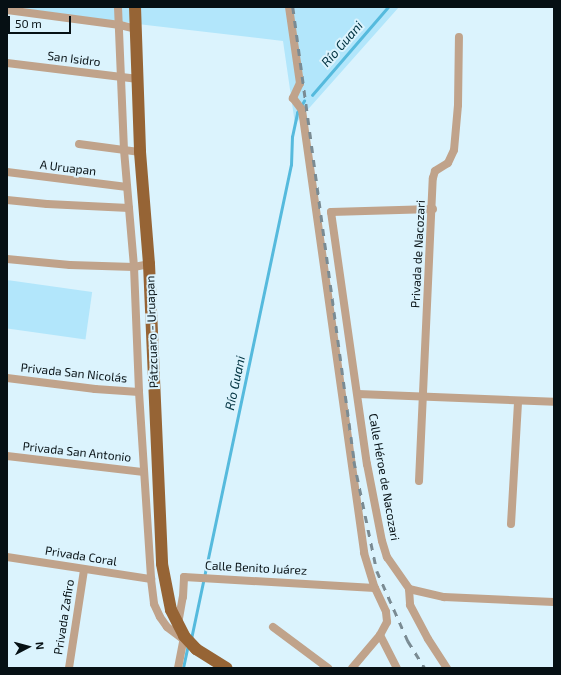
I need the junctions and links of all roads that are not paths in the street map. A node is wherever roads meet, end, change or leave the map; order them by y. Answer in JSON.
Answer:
{"nodes":[{"id":1,"x":118,"y":7,"type":"edge"},
{"id":2,"x":135,"y":7,"type":"edge"},
{"id":3,"x":289,"y":7,"type":"edge"},
{"id":4,"x":7,"y":10,"type":"edge"},
{"id":5,"x":120,"y":25,"type":"junction"},
{"id":6,"x":136,"y":29,"type":"junction"},
{"id":7,"x":459,"y":37,"type":"dead end"},
{"id":8,"x":7,"y":63,"type":"edge"},
{"id":9,"x":121,"y":77,"type":"junction"},
{"id":10,"x":138,"y":79,"type":"junction"},
{"id":11,"x":79,"y":144,"type":"dead end"},
{"id":12,"x":124,"y":150,"type":"junction"},
{"id":13,"x":140,"y":152,"type":"junction"},
{"id":14,"x":7,"y":172,"type":"edge"},
{"id":15,"x":127,"y":187,"type":"junction"},
{"id":16,"x":7,"y":200,"type":"edge"},
{"id":17,"x":129,"y":208,"type":"junction"},
{"id":18,"x":432,"y":209,"type":"junction"},
{"id":19,"x":7,"y":259,"type":"edge"},
{"id":20,"x":149,"y":264,"type":"junction"},
{"id":21,"x":134,"y":267,"type":"junction"},
{"id":22,"x":7,"y":378,"type":"edge"},
{"id":23,"x":139,"y":392,"type":"junction"},
{"id":24,"x":358,"y":394,"type":"junction"},
{"id":25,"x":422,"y":396,"type":"junction"},
{"id":26,"x":518,"y":401,"type":"junction"},
{"id":27,"x":554,"y":402,"type":"edge"},
{"id":28,"x":7,"y":456,"type":"edge"},
{"id":29,"x":144,"y":472,"type":"junction"},
{"id":30,"x":419,"y":481,"type":"dead end"},
{"id":31,"x":511,"y":524,"type":"dead end"},
{"id":32,"x":7,"y":557,"type":"edge"},
{"id":33,"x":84,"y":570,"type":"junction"},
{"id":34,"x":151,"y":579,"type":"junction"},
{"id":35,"x":375,"y":588,"type":"junction"},
{"id":36,"x":409,"y":589,"type":"junction"},
{"id":37,"x":554,"y":602,"type":"edge"},
{"id":38,"x":178,"y":625,"type":"junction"},
{"id":39,"x":273,"y":626,"type":"dead end"},
{"id":40,"x":380,"y":635,"type":"junction"},
{"id":41,"x":184,"y":638,"type":"junction"},
{"id":42,"x":68,"y":668,"type":"edge"},
{"id":43,"x":178,"y":668,"type":"edge"},
{"id":44,"x":226,"y":668,"type":"edge"},
{"id":45,"x":328,"y":668,"type":"edge"},
{"id":46,"x":352,"y":668,"type":"edge"},
{"id":47,"x":397,"y":668,"type":"edge"},
{"id":48,"x":447,"y":668,"type":"edge"}],
"edges":[{"from":1,"to":5,"type":"street"},
{"from":2,"to":6,"type":"main road","name":"Pátzcuaro - Uruapan"},
{"from":3,"to":35,"type":"street"},
{"from":4,"to":5,"type":"street"},
{"from":5,"to":6,"type":"street"},
{"from":5,"to":9,"type":"street"},
{"from":6,"to":10,"type":"main road","name":"Pátzcuaro - Uruapan"},
{"from":7,"to":18,"type":"street","name":"Privada de Nacozari"},
{"from":8,"to":9,"type":"street","name":"San Isidro"},
{"from":9,"to":10,"type":"street","name":"San Isidro"},
{"from":9,"to":12,"type":"street"},
{"from":10,"to":13,"type":"main road","name":"Pátzcuaro - Uruapan"},
{"from":11,"to":12,"type":"street"},
{"from":12,"to":13,"type":"street"},
{"from":12,"to":15,"type":"street"},
{"from":13,"to":20,"type":"main road","name":"Pátzcuaro - Uruapan"},
{"from":14,"to":15,"type":"street","name":"A Uruapan"},
{"from":15,"to":17,"type":"street"},
{"from":16,"to":17,"type":"street"},
{"from":17,"to":21,"type":"street"},
{"from":18,"to":24,"type":"street","name":"Calle Héroe de Nacozari"},
{"from":18,"to":25,"type":"street","name":"Privada de Nacozari"},
{"from":19,"to":21,"type":"street"},
{"from":20,"to":21,"type":"street"},
{"from":20,"to":38,"type":"main road","name":"Pátzcuaro - Uruapan"},
{"from":21,"to":23,"type":"street"},
{"from":22,"to":23,"type":"street","name":"Privada San Nicolás"},
{"from":23,"to":29,"type":"street"},
{"from":24,"to":25,"type":"street","name":"Calle Héroe de Nacozari"},
{"from":24,"to":36,"type":"street","name":"Calle Héroe de Nacozari"},
{"from":25,"to":26,"type":"street","name":"Calle Héroe de Nacozari"},
{"from":25,"to":30,"type":"street","name":"Privada de Nacozari"},
{"from":26,"to":27,"type":"street","name":"Calle Héroe de Nacozari"},
{"from":26,"to":31,"type":"street"},
{"from":28,"to":29,"type":"street","name":"Privada San Antonio"},
{"from":29,"to":34,"type":"street"},
{"from":32,"to":33,"type":"street","name":"Privada Coral"},
{"from":33,"to":34,"type":"street","name":"Privada Coral"},
{"from":33,"to":42,"type":"street","name":"Privada Zafiro"},
{"from":34,"to":41,"type":"street"},
{"from":35,"to":38,"type":"street","name":"Calle Benito Juárez"},
{"from":35,"to":40,"type":"street"},
{"from":36,"to":37,"type":"street"},
{"from":36,"to":48,"type":"street","name":"Calle Héroe de Nacozari"},
{"from":38,"to":41,"type":"main road","name":"Pátzcuaro - Uruapan"},
{"from":39,"to":45,"type":"street"},
{"from":40,"to":46,"type":"street"},
{"from":40,"to":47,"type":"street"},
{"from":41,"to":43,"type":"street"},
{"from":41,"to":44,"type":"main road","name":"Pátzcuaro - Uruapan"}]}
